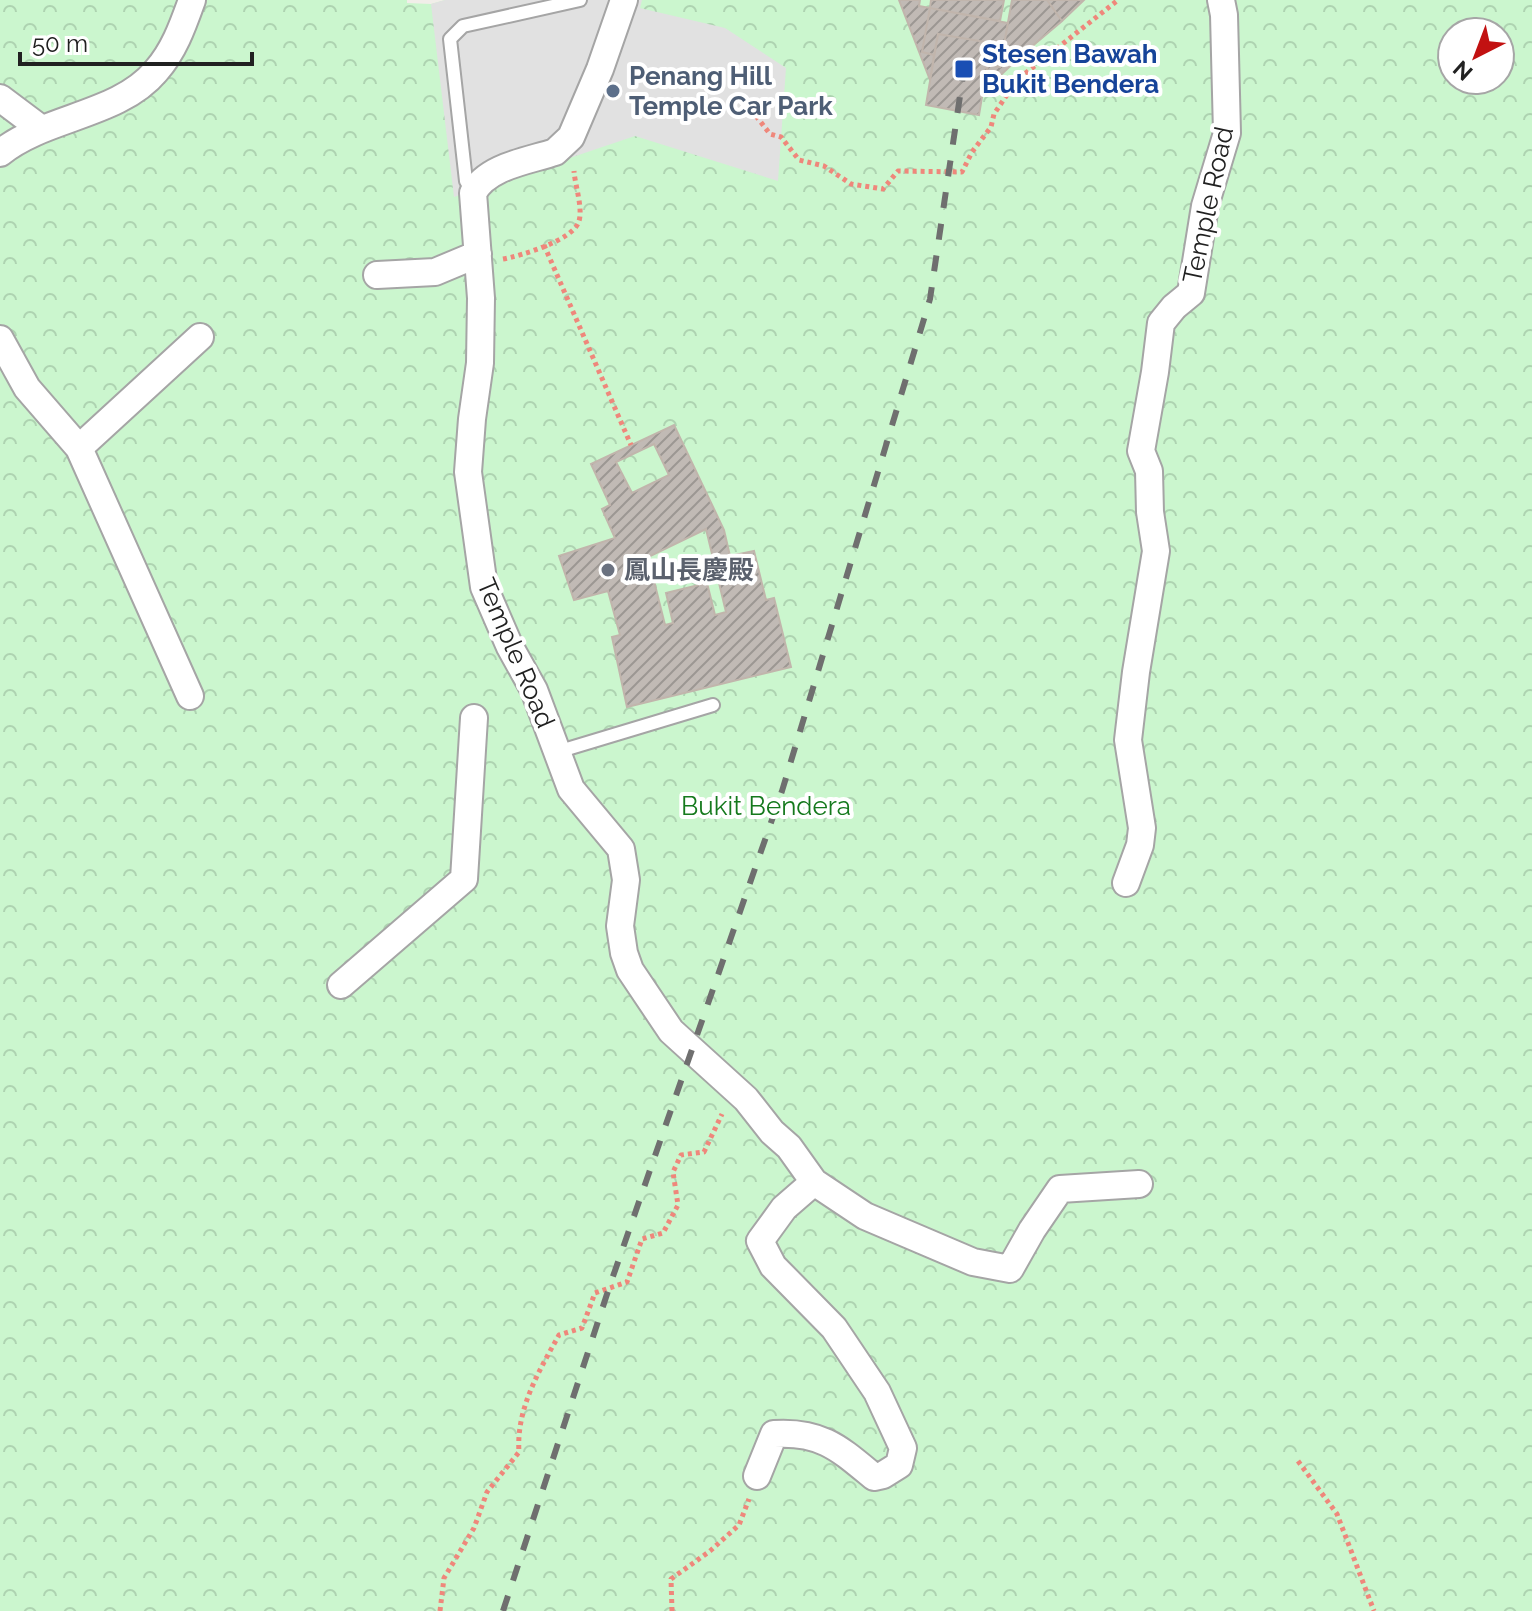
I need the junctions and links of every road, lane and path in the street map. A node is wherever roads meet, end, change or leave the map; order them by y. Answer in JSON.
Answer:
{"nodes":[{"id":1,"x":192,"y":0,"type":"edge"},
{"id":2,"x":580,"y":0,"type":"edge"},
{"id":3,"x":624,"y":0,"type":"edge"},
{"id":4,"x":1118,"y":0,"type":"edge"},
{"id":5,"x":1221,"y":0,"type":"edge"},
{"id":6,"x":0,"y":98,"type":"edge"},
{"id":7,"x":756,"y":116,"type":"dead end"},
{"id":8,"x":40,"y":128,"type":"junction"},
{"id":9,"x":564,"y":146,"type":"junction"},
{"id":10,"x":0,"y":153,"type":"edge"},
{"id":11,"x":473,"y":193,"type":"junction"},
{"id":12,"x":544,"y":245,"type":"junction"},
{"id":13,"x":478,"y":254,"type":"junction"},
{"id":14,"x":527,"y":255,"type":"dead end"},
{"id":15,"x":377,"y":275,"type":"dead end"},
{"id":16,"x":200,"y":337,"type":"dead end"},
{"id":17,"x":0,"y":339,"type":"edge"},
{"id":18,"x":631,"y":445,"type":"dead end"},
{"id":19,"x":79,"y":448,"type":"junction"},
{"id":20,"x":190,"y":696,"type":"dead end"},
{"id":21,"x":713,"y":705,"type":"dead end"},
{"id":22,"x":474,"y":718,"type":"dead end"},
{"id":23,"x":557,"y":752,"type":"junction"},
{"id":24,"x":1126,"y":883,"type":"dead end"},
{"id":25,"x":341,"y":985,"type":"dead end"},
{"id":26,"x":724,"y":1078,"type":"junction"},
{"id":27,"x":814,"y":1182,"type":"junction"},
{"id":28,"x":1139,"y":1184,"type":"dead end"},
{"id":29,"x":1298,"y":1461,"type":"dead end"},
{"id":30,"x":757,"y":1476,"type":"joint"},
{"id":31,"x":440,"y":1611,"type":"edge"},
{"id":32,"x":672,"y":1611,"type":"edge"},
{"id":33,"x":1374,"y":1611,"type":"edge"}],
"edges":[{"from":1,"to":8,"type":"street"},
{"from":2,"to":11,"type":"lane"},
{"from":3,"to":9,"type":"street"},
{"from":4,"to":7,"type":"path"},
{"from":5,"to":24,"type":"street","name":"Temple Road"},
{"from":6,"to":8,"type":"street"},
{"from":8,"to":10,"type":"street"},
{"from":9,"to":11,"type":"street"},
{"from":9,"to":12,"type":"path"},
{"from":11,"to":13,"type":"street","name":"Temple Road"},
{"from":12,"to":14,"type":"path"},
{"from":12,"to":18,"type":"path"},
{"from":13,"to":15,"type":"street"},
{"from":13,"to":23,"type":"street","name":"Temple Road"},
{"from":16,"to":19,"type":"street"},
{"from":17,"to":19,"type":"street"},
{"from":19,"to":20,"type":"street"},
{"from":21,"to":23,"type":"lane"},
{"from":22,"to":25,"type":"street"},
{"from":23,"to":26,"type":"street","name":"Temple Road"},
{"from":26,"to":27,"type":"street","name":"Temple Road"},
{"from":26,"to":31,"type":"path"},
{"from":27,"to":28,"type":"street"},
{"from":27,"to":30,"type":"street"},
{"from":29,"to":33,"type":"path"},
{"from":30,"to":32,"type":"path"}]}
